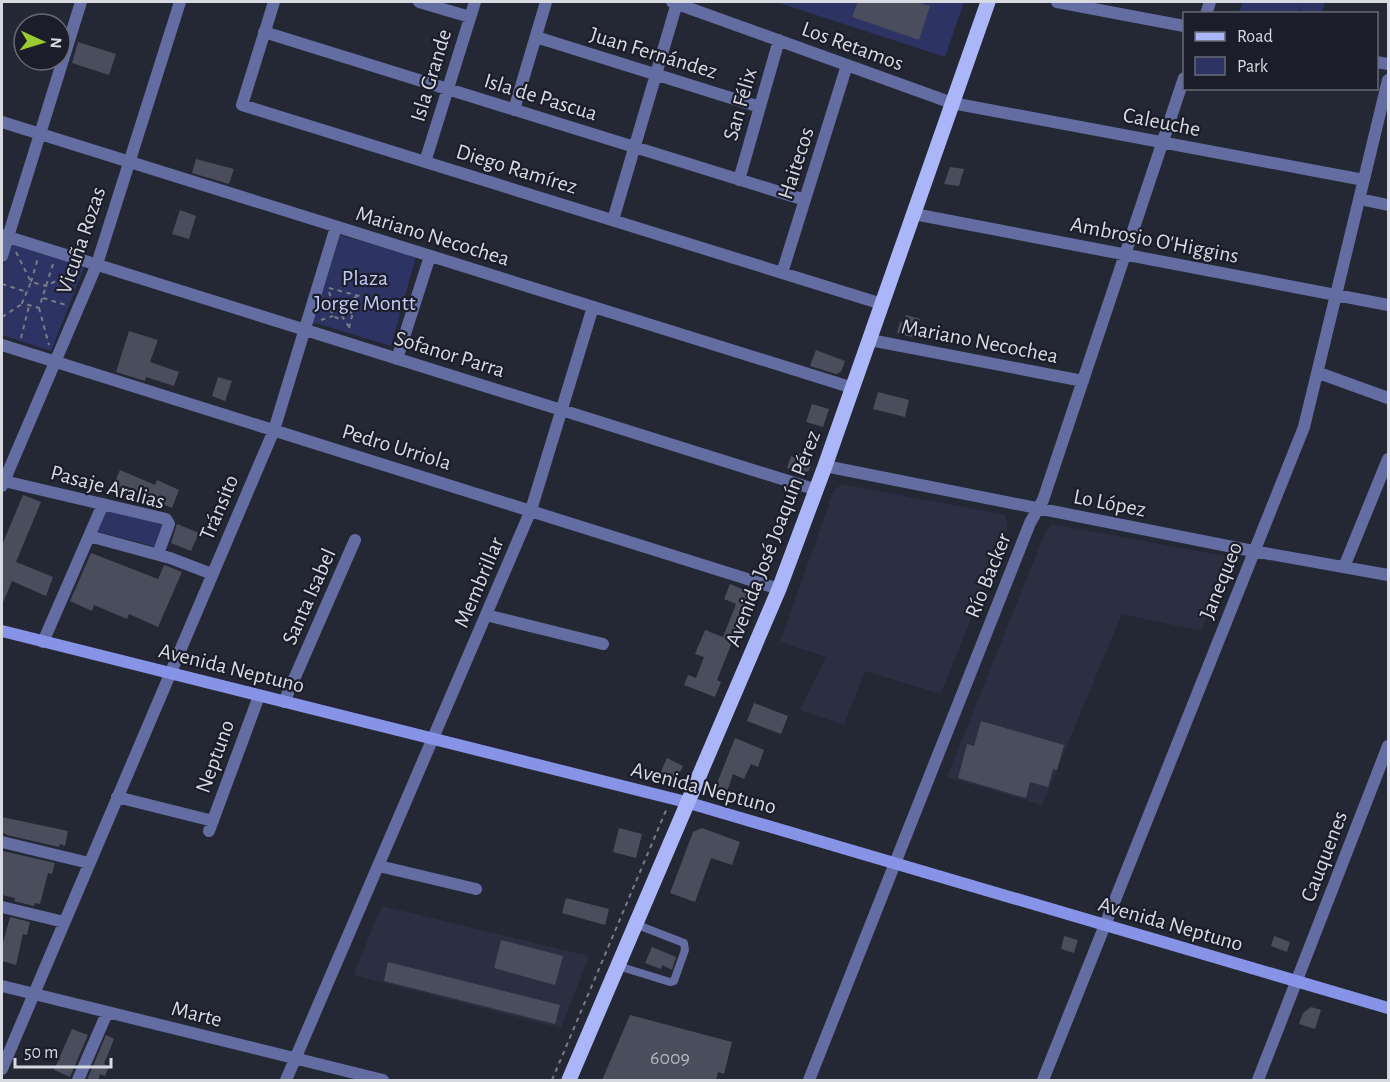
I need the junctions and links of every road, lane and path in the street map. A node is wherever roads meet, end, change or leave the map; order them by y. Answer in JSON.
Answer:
{"nodes":[{"id":1,"x":81,"y":2,"type":"edge"},
{"id":2,"x":180,"y":2,"type":"edge"},
{"id":3,"x":274,"y":2,"type":"edge"},
{"id":4,"x":419,"y":2,"type":"edge"},
{"id":5,"x":475,"y":2,"type":"edge"},
{"id":6,"x":546,"y":2,"type":"edge"},
{"id":7,"x":675,"y":2,"type":"edge"},
{"id":8,"x":988,"y":2,"type":"edge"},
{"id":9,"x":1057,"y":2,"type":"edge"},
{"id":10,"x":470,"y":17,"type":"junction"},
{"id":11,"x":1183,"y":26,"type":"edge"},
{"id":12,"x":264,"y":32,"type":"junction"},
{"id":13,"x":536,"y":37,"type":"junction"},
{"id":14,"x":779,"y":40,"type":"junction"},
{"id":15,"x":848,"y":65,"type":"junction"},
{"id":16,"x":656,"y":75,"type":"junction"},
{"id":17,"x":1389,"y":80,"type":"edge"},
{"id":18,"x":1183,"y":84,"type":"edge"},
{"id":19,"x":447,"y":89,"type":"junction"},
{"id":20,"x":952,"y":103,"type":"junction"},
{"id":21,"x":760,"y":107,"type":"junction"},
{"id":22,"x":514,"y":110,"type":"junction"},
{"id":23,"x":2,"y":123,"type":"edge"},
{"id":24,"x":40,"y":134,"type":"junction"},
{"id":25,"x":1163,"y":143,"type":"junction"},
{"id":26,"x":634,"y":147,"type":"junction"},
{"id":27,"x":129,"y":162,"type":"junction"},
{"id":28,"x":425,"y":162,"type":"junction"},
{"id":29,"x":739,"y":180,"type":"junction"},
{"id":30,"x":1364,"y":180,"type":"junction"},
{"id":31,"x":1360,"y":199,"type":"junction"},
{"id":32,"x":805,"y":200,"type":"junction"},
{"id":33,"x":1389,"y":205,"type":"edge"},
{"id":34,"x":914,"y":214,"type":"junction"},
{"id":35,"x":613,"y":220,"type":"junction"},
{"id":36,"x":336,"y":227,"type":"junction"},
{"id":37,"x":5,"y":236,"type":"edge"},
{"id":38,"x":40,"y":250,"type":"dead end"},
{"id":39,"x":16,"y":252,"type":"dead end"},
{"id":40,"x":1125,"y":255,"type":"junction"},
{"id":41,"x":2,"y":256,"type":"edge"},
{"id":42,"x":430,"y":256,"type":"junction"},
{"id":43,"x":54,"y":261,"type":"dead end"},
{"id":44,"x":97,"y":264,"type":"junction"},
{"id":45,"x":76,"y":270,"type":"dead end"},
{"id":46,"x":782,"y":273,"type":"junction"},
{"id":47,"x":31,"y":282,"type":"junction"},
{"id":48,"x":2,"y":284,"type":"edge"},
{"id":49,"x":46,"y":286,"type":"junction"},
{"id":50,"x":27,"y":292,"type":"junction"},
{"id":51,"x":357,"y":296,"type":"junction"},
{"id":52,"x":1338,"y":296,"type":"junction"},
{"id":53,"x":42,"y":298,"type":"junction"},
{"id":54,"x":22,"y":303,"type":"junction"},
{"id":55,"x":333,"y":304,"type":"junction"},
{"id":56,"x":882,"y":304,"type":"junction"},
{"id":57,"x":345,"y":305,"type":"junction"},
{"id":58,"x":1389,"y":305,"type":"edge"},
{"id":59,"x":30,"y":306,"type":"junction"},
{"id":60,"x":69,"y":306,"type":"dead end"},
{"id":61,"x":593,"y":307,"type":"junction"},
{"id":62,"x":39,"y":308,"type":"junction"},
{"id":63,"x":404,"y":308,"type":"dead end"},
{"id":64,"x":345,"y":310,"type":"junction"},
{"id":65,"x":352,"y":313,"type":"junction"},
{"id":66,"x":333,"y":316,"type":"junction"},
{"id":67,"x":342,"y":316,"type":"junction"},
{"id":68,"x":2,"y":317,"type":"edge"},
{"id":69,"x":308,"y":326,"type":"junction"},
{"id":70,"x":349,"y":327,"type":"junction"},
{"id":71,"x":347,"y":335,"type":"dead end"},
{"id":72,"x":870,"y":340,"type":"junction"},
{"id":73,"x":20,"y":341,"type":"dead end"},
{"id":74,"x":2,"y":345,"type":"edge"},
{"id":75,"x":54,"y":356,"type":"junction"},
{"id":76,"x":398,"y":359,"type":"junction"},
{"id":77,"x":1319,"y":373,"type":"junction"},
{"id":78,"x":1083,"y":381,"type":"junction"},
{"id":79,"x":853,"y":388,"type":"junction"},
{"id":80,"x":1389,"y":398,"type":"edge"},
{"id":81,"x":561,"y":410,"type":"junction"},
{"id":82,"x":274,"y":430,"type":"junction"},
{"id":83,"x":1389,"y":459,"type":"edge"},
{"id":84,"x":825,"y":466,"type":"junction"},
{"id":85,"x":3,"y":484,"type":"edge"},
{"id":86,"x":817,"y":490,"type":"junction"},
{"id":87,"x":103,"y":504,"type":"junction"},
{"id":88,"x":1038,"y":509,"type":"junction"},
{"id":89,"x":531,"y":510,"type":"junction"},
{"id":90,"x":89,"y":536,"type":"junction"},
{"id":91,"x":356,"y":540,"type":"dead end"},
{"id":92,"x":1253,"y":551,"type":"junction"},
{"id":93,"x":158,"y":554,"type":"junction"},
{"id":94,"x":1344,"y":567,"type":"junction"},
{"id":95,"x":212,"y":574,"type":"junction"},
{"id":96,"x":1389,"y":574,"type":"edge"},
{"id":97,"x":779,"y":589,"type":"junction"},
{"id":98,"x":486,"y":615,"type":"junction"},
{"id":99,"x":2,"y":631,"type":"edge"},
{"id":100,"x":43,"y":642,"type":"junction"},
{"id":101,"x":603,"y":644,"type":"dead end"},
{"id":102,"x":170,"y":673,"type":"junction"},
{"id":103,"x":259,"y":696,"type":"junction"},
{"id":104,"x":284,"y":702,"type":"junction"},
{"id":105,"x":434,"y":739,"type":"junction"},
{"id":106,"x":1389,"y":746,"type":"edge"},
{"id":107,"x":117,"y":797,"type":"junction"},
{"id":108,"x":670,"y":798,"type":"junction"},
{"id":109,"x":686,"y":802,"type":"junction"},
{"id":110,"x":2,"y":842,"type":"edge"},
{"id":111,"x":89,"y":863,"type":"junction"},
{"id":112,"x":894,"y":864,"type":"junction"},
{"id":113,"x":379,"y":866,"type":"junction"},
{"id":114,"x":476,"y":889,"type":"dead end"},
{"id":115,"x":2,"y":907,"type":"edge"},
{"id":116,"x":64,"y":922,"type":"junction"},
{"id":117,"x":635,"y":924,"type":"junction"},
{"id":118,"x":1106,"y":926,"type":"junction"},
{"id":119,"x":618,"y":966,"type":"junction"},
{"id":120,"x":1297,"y":982,"type":"junction"},
{"id":121,"x":2,"y":986,"type":"edge"},
{"id":122,"x":34,"y":995,"type":"junction"},
{"id":123,"x":1389,"y":1008,"type":"edge"},
{"id":124,"x":107,"y":1012,"type":"junction"},
{"id":125,"x":296,"y":1059,"type":"junction"},
{"id":126,"x":2,"y":1069,"type":"edge"},
{"id":127,"x":78,"y":1080,"type":"edge"},
{"id":128,"x":286,"y":1080,"type":"edge"},
{"id":129,"x":383,"y":1080,"type":"edge"},
{"id":130,"x":552,"y":1080,"type":"edge"},
{"id":131,"x":569,"y":1080,"type":"edge"},
{"id":132,"x":809,"y":1080,"type":"edge"},
{"id":133,"x":1043,"y":1080,"type":"edge"},
{"id":134,"x":1258,"y":1080,"type":"edge"}],
"edges":[{"from":1,"to":24,"type":"street"},
{"from":2,"to":27,"type":"street","name":"Vicuña Rozas"},
{"from":3,"to":12,"type":"street","name":"Diego Ramírez"},
{"from":4,"to":10,"type":"street"},
{"from":5,"to":10,"type":"street","name":"Isla Grande"},
{"from":6,"to":13,"type":"street"},
{"from":7,"to":14,"type":"street","name":"Los Retamos"},
{"from":7,"to":16,"type":"street"},
{"from":8,"to":20,"type":"main road","name":"Avenida José Joaquín Pérez"},
{"from":9,"to":11,"type":"street"},
{"from":10,"to":19,"type":"street","name":"Isla Grande"},
{"from":12,"to":19,"type":"street","name":"Isla de Pascua"},
{"from":12,"to":28,"type":"street","name":"Diego Ramírez"},
{"from":13,"to":16,"type":"street","name":"Juan Fernández"},
{"from":13,"to":22,"type":"street"},
{"from":14,"to":15,"type":"street","name":"Los Retamos"},
{"from":14,"to":21,"type":"street","name":"San Félix"},
{"from":15,"to":20,"type":"street","name":"Los Retamos"},
{"from":15,"to":32,"type":"street","name":"Haitecos"},
{"from":16,"to":21,"type":"street","name":"Juan Fernández"},
{"from":16,"to":26,"type":"street"},
{"from":17,"to":30,"type":"street","name":"Janequeo"},
{"from":18,"to":25,"type":"street","name":"Río Backer"},
{"from":19,"to":22,"type":"street","name":"Isla de Pascua"},
{"from":19,"to":28,"type":"street","name":"Isla Grande"},
{"from":20,"to":25,"type":"street","name":"Caleuche"},
{"from":20,"to":34,"type":"main road","name":"Avenida José Joaquín Pérez"},
{"from":21,"to":29,"type":"street","name":"San Félix"},
{"from":22,"to":26,"type":"street","name":"Isla de Pascua"},
{"from":23,"to":24,"type":"street","name":"Mariano Necochea"},
{"from":24,"to":27,"type":"street","name":"Mariano Necochea"},
{"from":24,"to":37,"type":"street"},
{"from":25,"to":30,"type":"street","name":"Caleuche"},
{"from":25,"to":40,"type":"street","name":"Río Backer"},
{"from":26,"to":29,"type":"street","name":"Isla de Pascua"},
{"from":26,"to":35,"type":"street"},
{"from":27,"to":36,"type":"street","name":"Mariano Necochea"},
{"from":27,"to":44,"type":"street","name":"Vicuña Rozas"},
{"from":28,"to":35,"type":"street","name":"Diego Ramírez"},
{"from":29,"to":32,"type":"street","name":"Isla de Pascua"},
{"from":30,"to":31,"type":"street","name":"Janequeo"},
{"from":31,"to":33,"type":"street"},
{"from":31,"to":52,"type":"street","name":"Janequeo"},
{"from":32,"to":46,"type":"street","name":"Haitecos"},
{"from":34,"to":40,"type":"street","name":"Ambrosio O'Higgins"},
{"from":34,"to":56,"type":"main road","name":"Avenida José Joaquín Pérez"},
{"from":35,"to":46,"type":"street","name":"Diego Ramírez"},
{"from":36,"to":42,"type":"street","name":"Mariano Necochea"},
{"from":36,"to":69,"type":"street","name":"Tránsito"},
{"from":37,"to":41,"type":"street"},
{"from":37,"to":44,"type":"street","name":"Sofanor Parra"},
{"from":38,"to":47,"type":"path"},
{"from":39,"to":47,"type":"path"},
{"from":40,"to":52,"type":"street","name":"Ambrosio O'Higgins"},
{"from":40,"to":78,"type":"street","name":"Río Backer"},
{"from":42,"to":61,"type":"street","name":"Mariano Necochea"},
{"from":42,"to":76,"type":"street"},
{"from":43,"to":49,"type":"path"},
{"from":44,"to":69,"type":"street","name":"Sofanor Parra"},
{"from":44,"to":75,"type":"street","name":"Vicuña Rozas"},
{"from":45,"to":49,"type":"path"},
{"from":46,"to":56,"type":"street","name":"Diego Ramírez"},
{"from":47,"to":49,"type":"path"},
{"from":47,"to":50,"type":"path"},
{"from":48,"to":50,"type":"path"},
{"from":49,"to":53,"type":"path"},
{"from":50,"to":54,"type":"path"},
{"from":51,"to":55,"type":"path"},
{"from":51,"to":57,"type":"path"},
{"from":51,"to":63,"type":"path"},
{"from":51,"to":65,"type":"path"},
{"from":52,"to":58,"type":"street","name":"Ambrosio O'Higgins"},
{"from":52,"to":77,"type":"street","name":"Janequeo"},
{"from":53,"to":60,"type":"path"},
{"from":53,"to":62,"type":"path"},
{"from":54,"to":59,"type":"path"},
{"from":54,"to":68,"type":"path"},
{"from":55,"to":57,"type":"path"},
{"from":55,"to":66,"type":"path"},
{"from":56,"to":72,"type":"main road","name":"Avenida José Joaquín Pérez"},
{"from":57,"to":64,"type":"path"},
{"from":59,"to":62,"type":"path"},
{"from":59,"to":73,"type":"path"},
{"from":61,"to":79,"type":"street","name":"Mariano Necochea"},
{"from":61,"to":81,"type":"street","name":"Membrillar"},
{"from":62,"to":75,"type":"path"},
{"from":64,"to":65,"type":"path"},
{"from":64,"to":67,"type":"path"},
{"from":65,"to":70,"type":"path"},
{"from":66,"to":67,"type":"path"},
{"from":66,"to":69,"type":"path"},
{"from":67,"to":70,"type":"path"},
{"from":69,"to":76,"type":"street","name":"Sofanor Parra"},
{"from":69,"to":82,"type":"street","name":"Tránsito"},
{"from":70,"to":71,"type":"path"},
{"from":72,"to":78,"type":"street","name":"Mariano Necochea"},
{"from":72,"to":79,"type":"main road","name":"Avenida José Joaquín Pérez"},
{"from":74,"to":75,"type":"street","name":"Pedro Urriola"},
{"from":75,"to":82,"type":"street","name":"Pedro Urriola"},
{"from":75,"to":85,"type":"street","name":"Vicuña Rozas"},
{"from":76,"to":81,"type":"street","name":"Sofanor Parra"},
{"from":77,"to":80,"type":"street"},
{"from":77,"to":92,"type":"street","name":"Janequeo"},
{"from":78,"to":88,"type":"street","name":"Río Backer"},
{"from":79,"to":84,"type":"main road","name":"Avenida José Joaquín Pérez"},
{"from":81,"to":86,"type":"street","name":"Sofanor Parra"},
{"from":81,"to":89,"type":"street","name":"Membrillar"},
{"from":82,"to":89,"type":"street","name":"Pedro Urriola"},
{"from":82,"to":95,"type":"street","name":"Tránsito"},
{"from":83,"to":94,"type":"street"},
{"from":84,"to":86,"type":"main road","name":"Avenida José Joaquín Pérez"},
{"from":84,"to":88,"type":"street","name":"Lo López"},
{"from":85,"to":87,"type":"street","name":"Pasaje Aralias"},
{"from":86,"to":97,"type":"main road","name":"Avenida José Joaquín Pérez"},
{"from":87,"to":90,"type":"street"},
{"from":87,"to":93,"type":"street","name":"Pasaje Aralias"},
{"from":88,"to":92,"type":"street","name":"Lo López"},
{"from":88,"to":112,"type":"street","name":"Río Backer"},
{"from":89,"to":97,"type":"street","name":"Pedro Urriola"},
{"from":89,"to":98,"type":"street","name":"Membrillar"},
{"from":90,"to":93,"type":"street"},
{"from":90,"to":100,"type":"street"},
{"from":91,"to":104,"type":"street","name":"Santa Isabel"},
{"from":92,"to":94,"type":"street","name":"Lo López"},
{"from":92,"to":118,"type":"street","name":"Janequeo"},
{"from":93,"to":95,"type":"street"},
{"from":94,"to":96,"type":"street","name":"Lo López"},
{"from":95,"to":102,"type":"street","name":"Tránsito"},
{"from":97,"to":109,"type":"main road","name":"Avenida José Joaquín Pérez"},
{"from":98,"to":101,"type":"street"},
{"from":98,"to":105,"type":"street","name":"Membrillar"},
{"from":99,"to":100,"type":"main road","name":"Avenida Neptuno"},
{"from":100,"to":102,"type":"main road","name":"Avenida Neptuno"},
{"from":102,"to":103,"type":"main road","name":"Avenida Neptuno"},
{"from":102,"to":107,"type":"street","name":"Tránsito"},
{"from":103,"to":104,"type":"main road","name":"Avenida Neptuno"},
{"from":103,"to":107,"type":"street","name":"Neptuno"},
{"from":104,"to":105,"type":"main road","name":"Avenida Neptuno"},
{"from":105,"to":108,"type":"main road","name":"Avenida Neptuno"},
{"from":105,"to":113,"type":"street","name":"Membrillar"},
{"from":106,"to":120,"type":"street","name":"Cauquenes"},
{"from":107,"to":111,"type":"street","name":"Tránsito"},
{"from":108,"to":109,"type":"main road","name":"Avenida Neptuno"},
{"from":108,"to":130,"type":"path"},
{"from":109,"to":112,"type":"main road","name":"Avenida Neptuno"},
{"from":109,"to":117,"type":"main road","name":"Avenida José Joaquín Pérez"},
{"from":110,"to":111,"type":"street"},
{"from":111,"to":116,"type":"street","name":"Tránsito"},
{"from":112,"to":118,"type":"main road","name":"Avenida Neptuno"},
{"from":112,"to":132,"type":"street","name":"Río Backer"},
{"from":113,"to":114,"type":"street"},
{"from":113,"to":125,"type":"street","name":"Membrillar"},
{"from":115,"to":116,"type":"street"},
{"from":116,"to":122,"type":"street","name":"Tránsito"},
{"from":117,"to":119,"type":"main road","name":"Avenida José Joaquín Pérez"},
{"from":117,"to":119,"type":"lane"},
{"from":118,"to":120,"type":"main road","name":"Avenida Neptuno"},
{"from":118,"to":133,"type":"street","name":"Janequeo"},
{"from":119,"to":131,"type":"main road","name":"Avenida José Joaquín Pérez"},
{"from":120,"to":123,"type":"main road","name":"Avenida Neptuno"},
{"from":120,"to":134,"type":"street","name":"Cauquenes"},
{"from":121,"to":122,"type":"street","name":"Marte"},
{"from":122,"to":124,"type":"street","name":"Marte"},
{"from":122,"to":126,"type":"street","name":"Tránsito"},
{"from":124,"to":125,"type":"street","name":"Marte"},
{"from":124,"to":127,"type":"street"},
{"from":125,"to":128,"type":"street","name":"Membrillar"},
{"from":125,"to":129,"type":"street","name":"Marte"}]}
